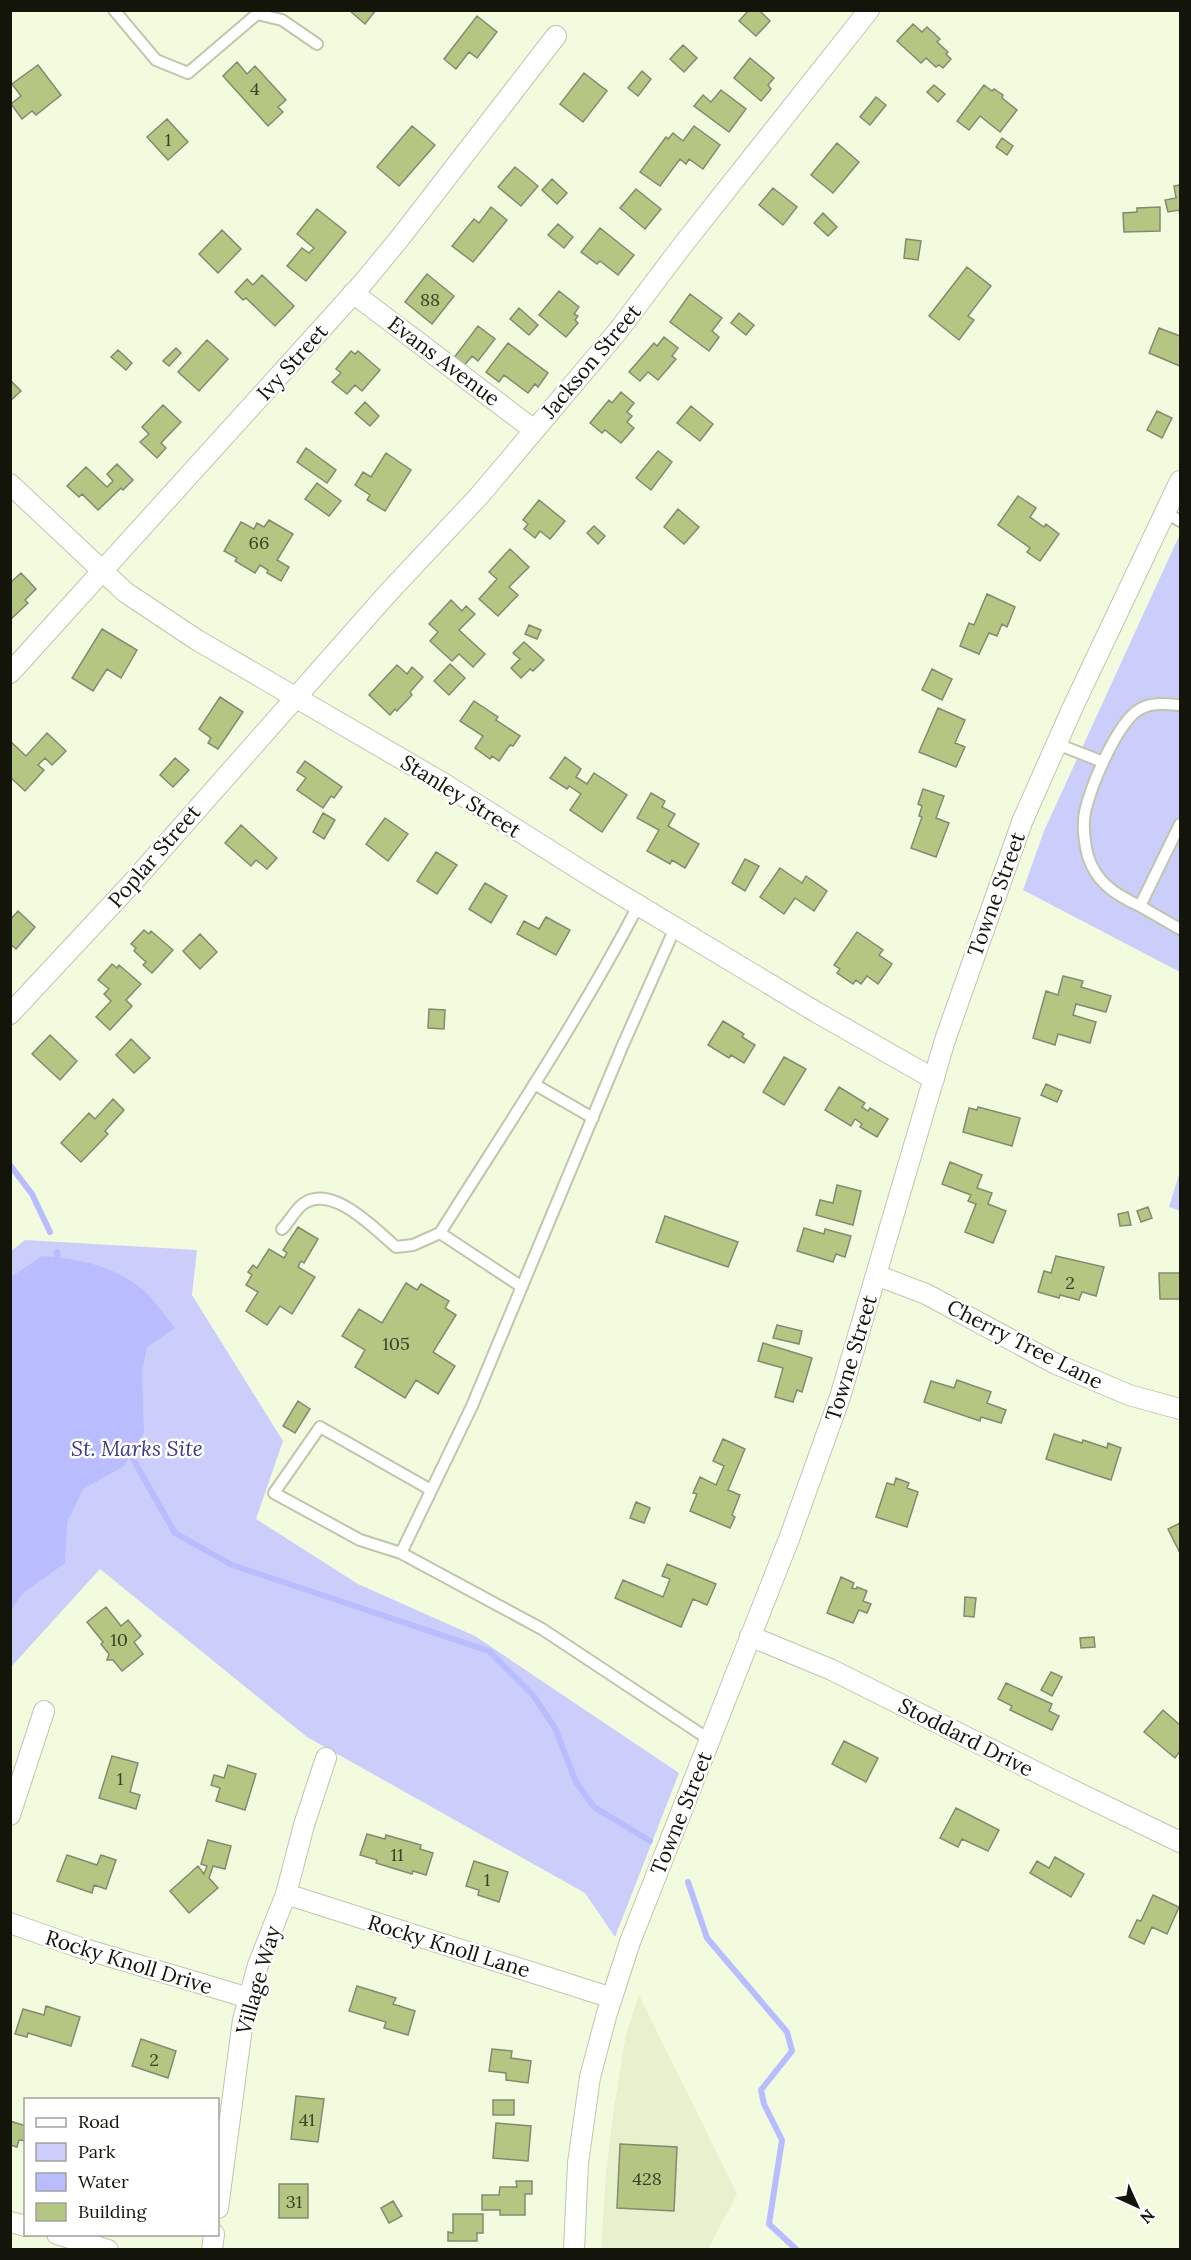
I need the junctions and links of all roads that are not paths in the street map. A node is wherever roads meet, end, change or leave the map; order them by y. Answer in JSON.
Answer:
{"nodes":[{"id":1,"x":114,"y":10,"type":"edge"},
{"id":2,"x":869,"y":10,"type":"edge"},
{"id":3,"x":556,"y":36,"type":"dead end"},
{"id":4,"x":317,"y":44,"type":"dead end"},
{"id":5,"x":353,"y":293,"type":"junction"},
{"id":6,"x":534,"y":430,"type":"junction"},
{"id":7,"x":1180,"y":481,"type":"edge"},
{"id":8,"x":10,"y":484,"type":"edge"},
{"id":9,"x":1173,"y":517,"type":"edge"},
{"id":10,"x":102,"y":571,"type":"junction"},
{"id":11,"x":10,"y":674,"type":"edge"},
{"id":12,"x":296,"y":697,"type":"junction"},
{"id":13,"x":1180,"y":705,"type":"edge"},
{"id":14,"x":1057,"y":744,"type":"junction"},
{"id":15,"x":1103,"y":762,"type":"junction"},
{"id":16,"x":1180,"y":824,"type":"edge"},
{"id":17,"x":638,"y":906,"type":"junction"},
{"id":18,"x":1140,"y":906,"type":"junction"},
{"id":19,"x":675,"y":928,"type":"junction"},
{"id":20,"x":1180,"y":929,"type":"edge"},
{"id":21,"x":10,"y":1014,"type":"edge"},
{"id":22,"x":934,"y":1079,"type":"junction"},
{"id":23,"x":534,"y":1084,"type":"junction"},
{"id":24,"x":593,"y":1118,"type":"junction"},
{"id":25,"x":282,"y":1229,"type":"dead end"},
{"id":26,"x":440,"y":1233,"type":"junction"},
{"id":27,"x":876,"y":1275,"type":"junction"},
{"id":28,"x":522,"y":1287,"type":"junction"},
{"id":29,"x":1179,"y":1406,"type":"edge"},
{"id":30,"x":431,"y":1490,"type":"junction"},
{"id":31,"x":401,"y":1553,"type":"junction"},
{"id":32,"x":750,"y":1636,"type":"junction"},
{"id":33,"x":44,"y":1711,"type":"dead end"},
{"id":34,"x":710,"y":1740,"type":"junction"},
{"id":35,"x":326,"y":1758,"type":"dead end"},
{"id":36,"x":10,"y":1815,"type":"edge"},
{"id":37,"x":1180,"y":1842,"type":"edge"},
{"id":38,"x":286,"y":1894,"type":"junction"},
{"id":39,"x":10,"y":1923,"type":"edge"},
{"id":40,"x":249,"y":1998,"type":"junction"},
{"id":41,"x":612,"y":1998,"type":"junction"},
{"id":42,"x":219,"y":2200,"type":"edge"},
{"id":43,"x":60,"y":2236,"type":"edge"},
{"id":44,"x":108,"y":2250,"type":"edge"},
{"id":45,"x":574,"y":2250,"type":"edge"}],
"edges":[{"from":1,"to":4,"type":"lane"},
{"from":2,"to":6,"type":"street","name":"Jackson Street"},
{"from":3,"to":5,"type":"street","name":"Ivy Street"},
{"from":5,"to":6,"type":"street","name":"Evans Avenue"},
{"from":5,"to":10,"type":"street","name":"Ivy Street"},
{"from":6,"to":12,"type":"street","name":"Jackson Street"},
{"from":7,"to":9,"type":"street","name":"Towne Street"},
{"from":8,"to":10,"type":"street","name":"Stanley Street"},
{"from":9,"to":14,"type":"street","name":"Towne Street"},
{"from":10,"to":11,"type":"street","name":"Ivy Street"},
{"from":10,"to":12,"type":"street","name":"Stanley Street"},
{"from":12,"to":17,"type":"street","name":"Stanley Street"},
{"from":12,"to":21,"type":"street","name":"Poplar Street"},
{"from":13,"to":15,"type":"lane"},
{"from":14,"to":15,"type":"lane"},
{"from":14,"to":22,"type":"street","name":"Towne Street"},
{"from":15,"to":18,"type":"lane"},
{"from":16,"to":18,"type":"lane"},
{"from":17,"to":19,"type":"street","name":"Stanley Street"},
{"from":17,"to":23,"type":"lane"},
{"from":18,"to":20,"type":"lane"},
{"from":19,"to":22,"type":"street","name":"Stanley Street"},
{"from":19,"to":24,"type":"lane"},
{"from":22,"to":27,"type":"street","name":"Towne Street"},
{"from":23,"to":24,"type":"lane"},
{"from":23,"to":26,"type":"lane"},
{"from":24,"to":28,"type":"lane"},
{"from":25,"to":26,"type":"lane"},
{"from":26,"to":28,"type":"lane"},
{"from":27,"to":29,"type":"street","name":"Cherry Tree Lane"},
{"from":27,"to":32,"type":"street","name":"Towne Street"},
{"from":28,"to":30,"type":"lane"},
{"from":30,"to":31,"type":"lane"},
{"from":30,"to":31,"type":"lane"},
{"from":31,"to":34,"type":"lane"},
{"from":32,"to":34,"type":"street","name":"Towne Street"},
{"from":32,"to":37,"type":"street","name":"Stoddard Drive"},
{"from":33,"to":36,"type":"street"},
{"from":34,"to":41,"type":"street","name":"Towne Street"},
{"from":35,"to":38,"type":"street","name":"Village Way"},
{"from":38,"to":40,"type":"street","name":"Village Way"},
{"from":38,"to":41,"type":"street","name":"Rocky Knoll Lane"},
{"from":39,"to":40,"type":"street","name":"Rocky Knoll Drive"},
{"from":40,"to":42,"type":"street","name":"Village Way"},
{"from":41,"to":45,"type":"street","name":"Towne Street"},
{"from":43,"to":44,"type":"street"}]}
